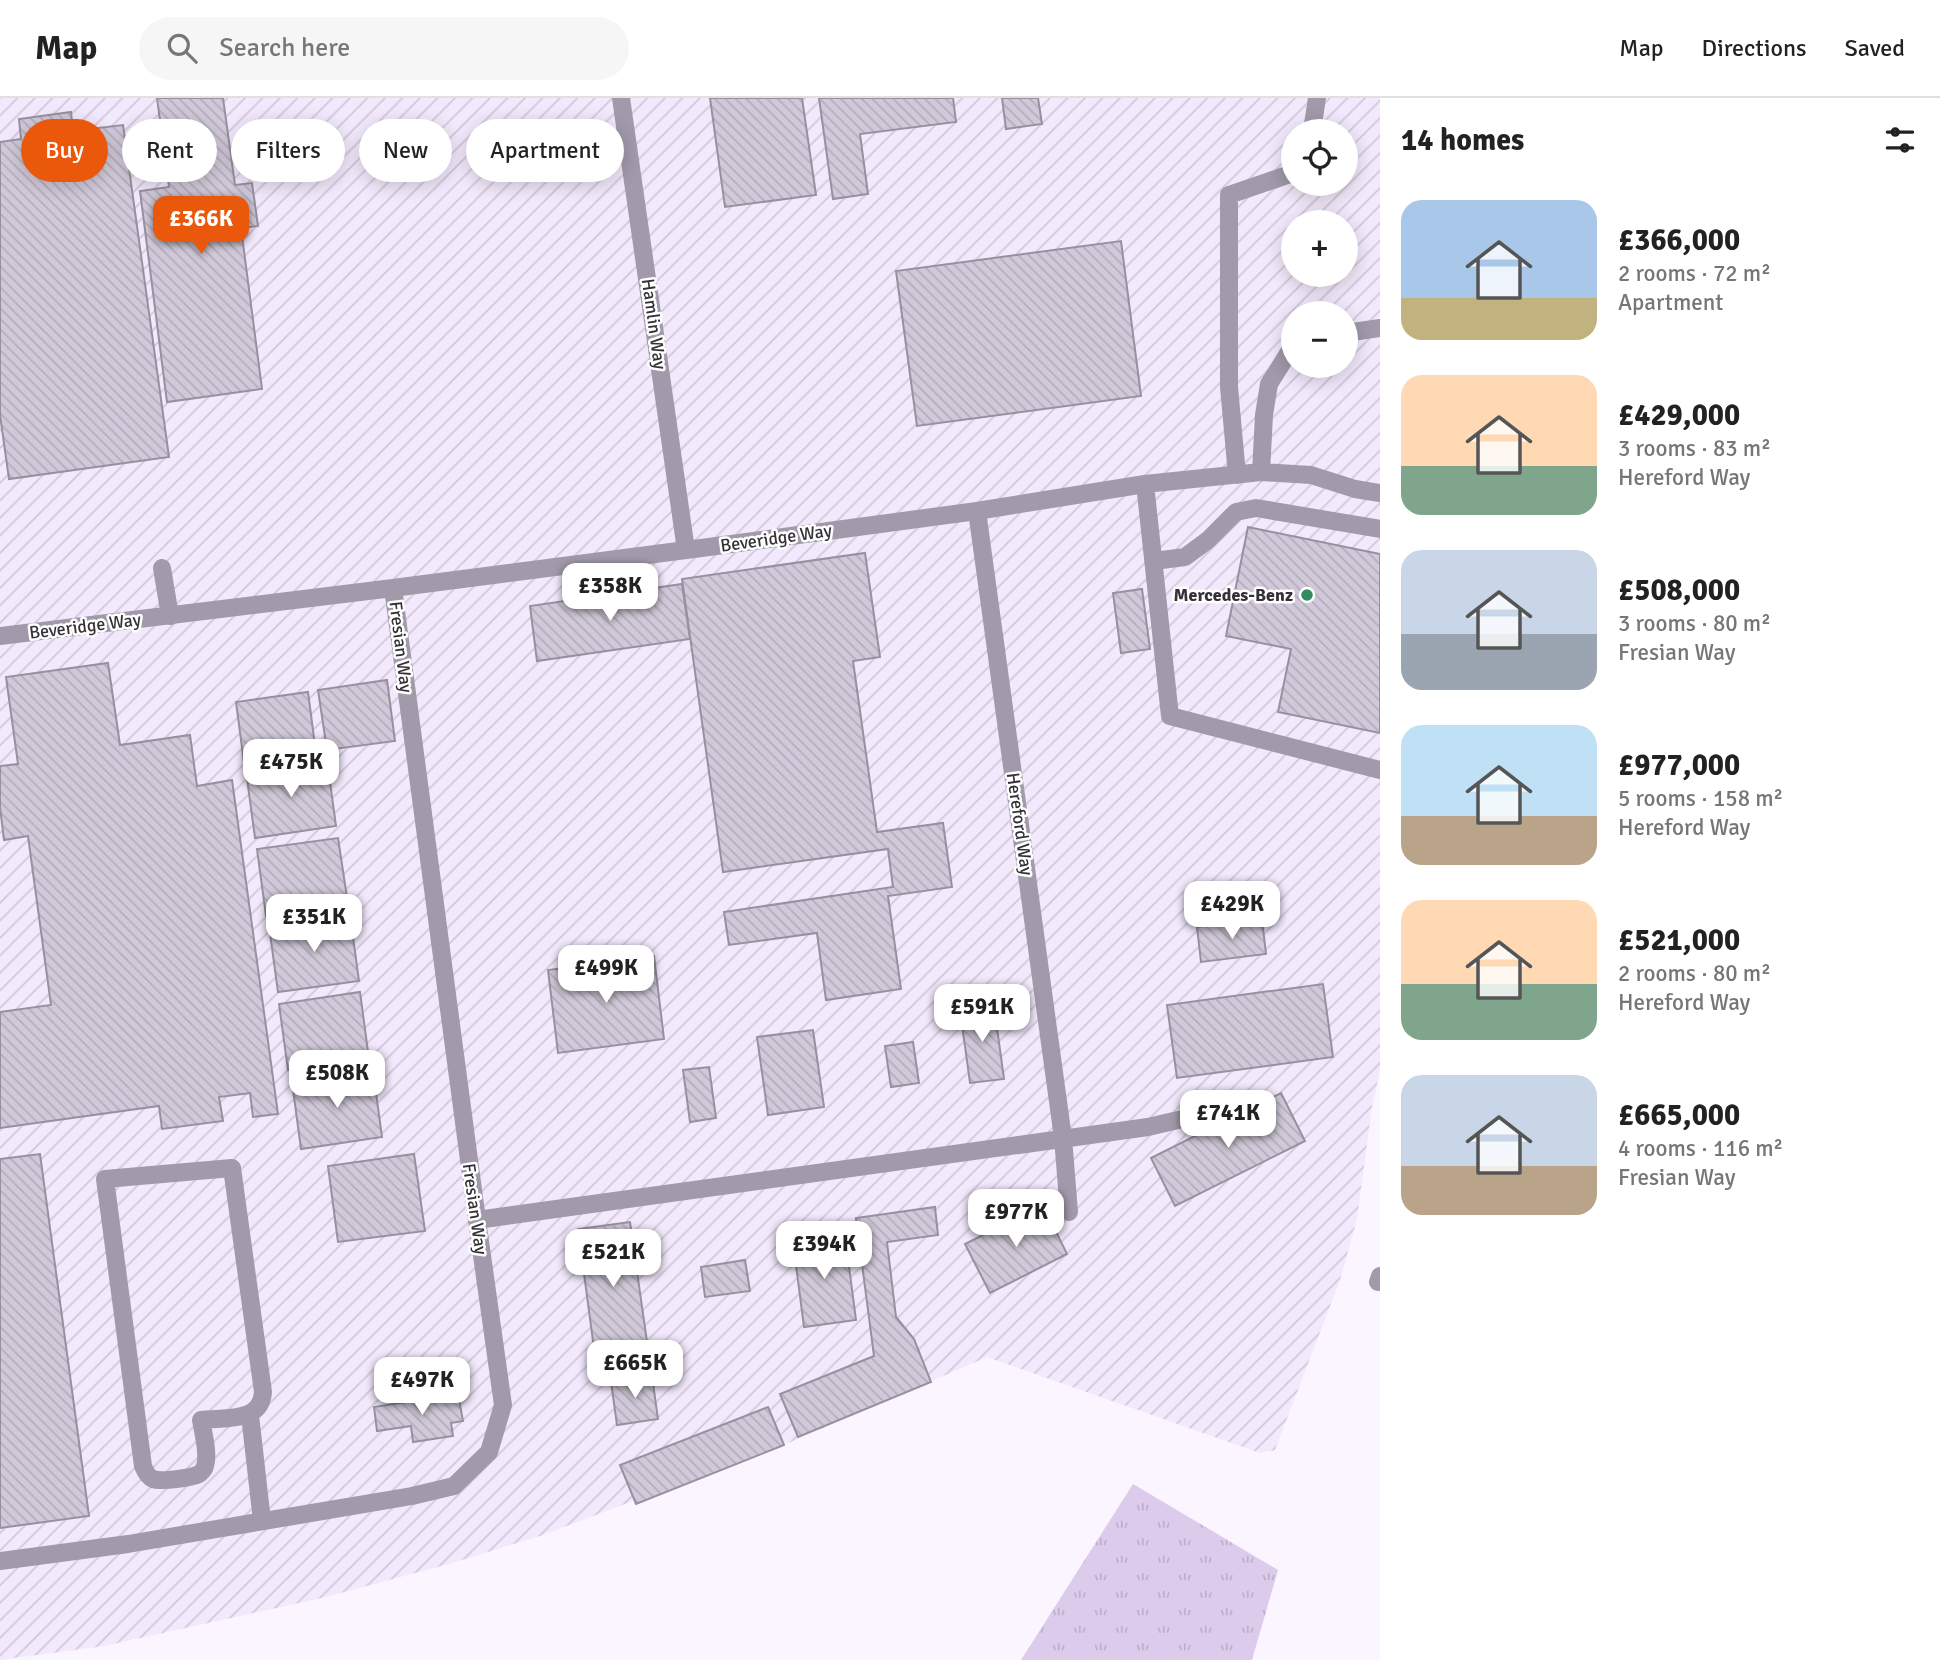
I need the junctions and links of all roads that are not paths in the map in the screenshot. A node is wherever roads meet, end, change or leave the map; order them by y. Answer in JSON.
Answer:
{"nodes":[{"id":1,"x":621,"y":98,"type":"edge"},
{"id":2,"x":1317,"y":98,"type":"edge"},
{"id":3,"x":1314,"y":119,"type":"edge"},
{"id":4,"x":1281,"y":177,"type":"edge"},
{"id":5,"x":1380,"y":328,"type":"edge"},
{"id":6,"x":1358,"y":331,"type":"edge"},
{"id":7,"x":1281,"y":365,"type":"edge"},
{"id":8,"x":1261,"y":472,"type":"junction"},
{"id":9,"x":1237,"y":475,"type":"junction"},
{"id":10,"x":1145,"y":484,"type":"junction"},
{"id":11,"x":1380,"y":493,"type":"edge"},
{"id":12,"x":976,"y":511,"type":"junction"},
{"id":13,"x":1380,"y":529,"type":"edge"},
{"id":14,"x":686,"y":550,"type":"junction"},
{"id":15,"x":1154,"y":561,"type":"junction"},
{"id":16,"x":163,"y":568,"type":"dead end"},
{"id":17,"x":393,"y":588,"type":"junction"},
{"id":18,"x":170,"y":616,"type":"junction"},
{"id":19,"x":0,"y":636,"type":"edge"},
{"id":20,"x":1380,"y":770,"type":"edge"},
{"id":21,"x":1191,"y":1116,"type":"dead end"},
{"id":22,"x":1063,"y":1138,"type":"junction"},
{"id":23,"x":1069,"y":1212,"type":"dead end"},
{"id":24,"x":477,"y":1220,"type":"junction"},
{"id":25,"x":250,"y":1415,"type":"junction"},
{"id":26,"x":262,"y":1521,"type":"junction"},
{"id":27,"x":0,"y":1561,"type":"edge"}],
"edges":[{"from":1,"to":14,"type":"street","name":"Hamlin Way"},
{"from":2,"to":3,"type":"street"},
{"from":4,"to":9,"type":"street"},
{"from":5,"to":6,"type":"street"},
{"from":7,"to":8,"type":"street"},
{"from":8,"to":9,"type":"street","name":"Beveridge Way"},
{"from":8,"to":11,"type":"street","name":"Beveridge Way"},
{"from":9,"to":10,"type":"street","name":"Beveridge Way"},
{"from":10,"to":12,"type":"street","name":"Beveridge Way"},
{"from":10,"to":15,"type":"street"},
{"from":12,"to":14,"type":"street","name":"Beveridge Way"},
{"from":12,"to":22,"type":"street","name":"Hereford Way"},
{"from":13,"to":15,"type":"street"},
{"from":14,"to":17,"type":"street","name":"Beveridge Way"},
{"from":15,"to":20,"type":"street"},
{"from":16,"to":18,"type":"street"},
{"from":17,"to":18,"type":"street","name":"Beveridge Way"},
{"from":17,"to":24,"type":"street","name":"Fresian Way"},
{"from":18,"to":19,"type":"street","name":"Beveridge Way"},
{"from":21,"to":22,"type":"street"},
{"from":22,"to":23,"type":"street","name":"Hereford Way"},
{"from":22,"to":24,"type":"street"},
{"from":24,"to":26,"type":"street","name":"Fresian Way"},
{"from":25,"to":25,"type":"street"},
{"from":25,"to":26,"type":"street"},
{"from":26,"to":27,"type":"street","name":"Fresian Way"}]}
